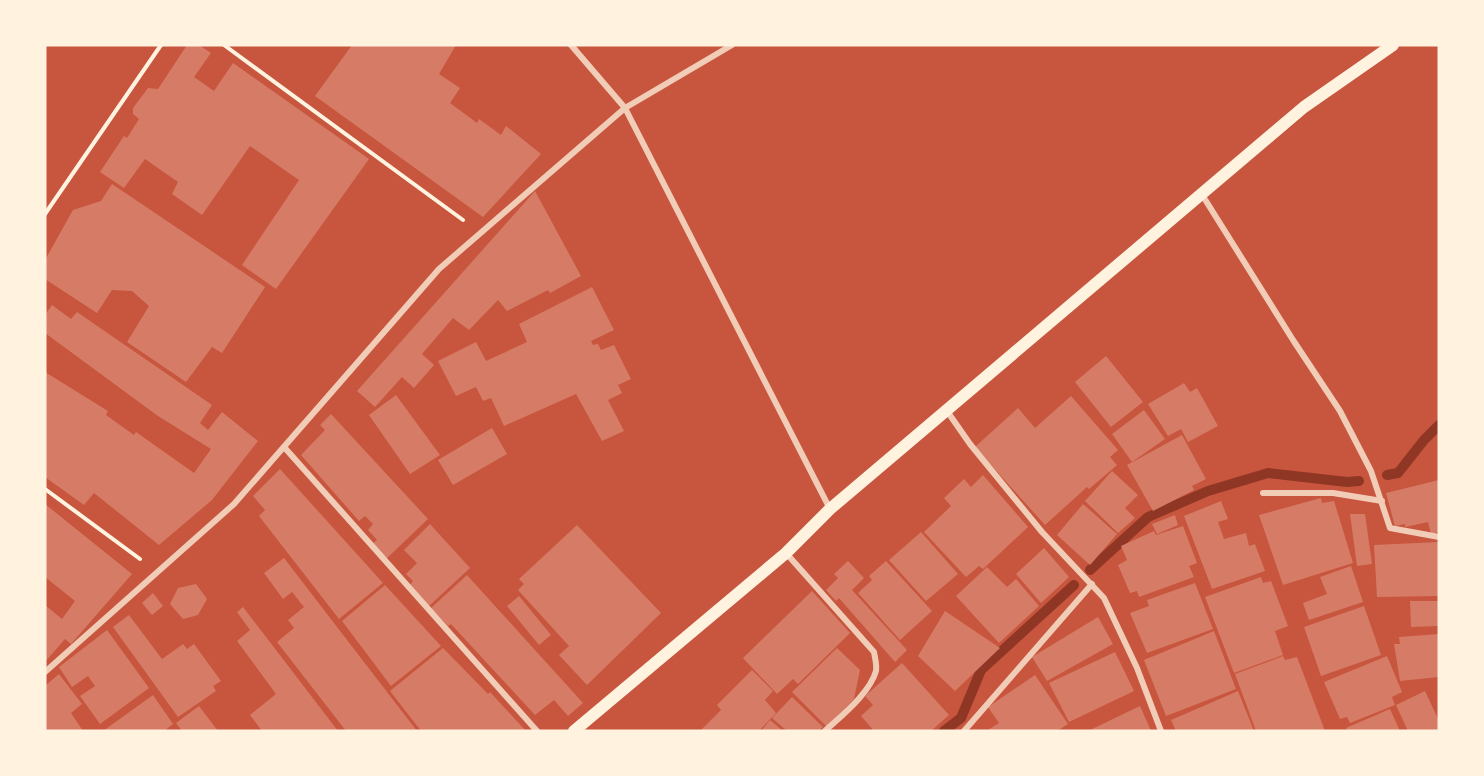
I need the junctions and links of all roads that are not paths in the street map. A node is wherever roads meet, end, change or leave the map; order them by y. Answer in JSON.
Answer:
{"nodes":[{"id":1,"x":571,"y":45,"type":"edge"},
{"id":2,"x":732,"y":45,"type":"edge"},
{"id":3,"x":1393,"y":45,"type":"edge"},
{"id":4,"x":625,"y":108,"type":"junction"},
{"id":5,"x":1201,"y":193,"type":"junction"},
{"id":6,"x":947,"y":411,"type":"junction"},
{"id":7,"x":284,"y":447,"type":"junction"},
{"id":8,"x":1263,"y":493,"type":"dead end"},
{"id":9,"x":1382,"y":501,"type":"junction"},
{"id":10,"x":830,"y":509,"type":"junction"},
{"id":11,"x":1439,"y":537,"type":"edge"},
{"id":12,"x":786,"y":553,"type":"junction"},
{"id":13,"x":1092,"y":584,"type":"junction"},
{"id":14,"x":45,"y":672,"type":"edge"},
{"id":15,"x":537,"y":731,"type":"edge"},
{"id":16,"x":574,"y":731,"type":"edge"},
{"id":17,"x":825,"y":731,"type":"edge"},
{"id":18,"x":964,"y":731,"type":"edge"},
{"id":19,"x":1161,"y":731,"type":"edge"}],
"edges":[{"from":1,"to":4,"type":"street"},
{"from":2,"to":4,"type":"street"},
{"from":3,"to":5,"type":"main road"},
{"from":4,"to":7,"type":"street"},
{"from":4,"to":10,"type":"street"},
{"from":5,"to":6,"type":"main road"},
{"from":5,"to":9,"type":"street"},
{"from":6,"to":10,"type":"main road"},
{"from":6,"to":13,"type":"street"},
{"from":7,"to":14,"type":"street"},
{"from":7,"to":15,"type":"street"},
{"from":8,"to":9,"type":"street"},
{"from":9,"to":11,"type":"street"},
{"from":10,"to":12,"type":"main road"},
{"from":12,"to":16,"type":"main road"},
{"from":12,"to":17,"type":"street"},
{"from":13,"to":18,"type":"street"},
{"from":13,"to":19,"type":"street"}]}
